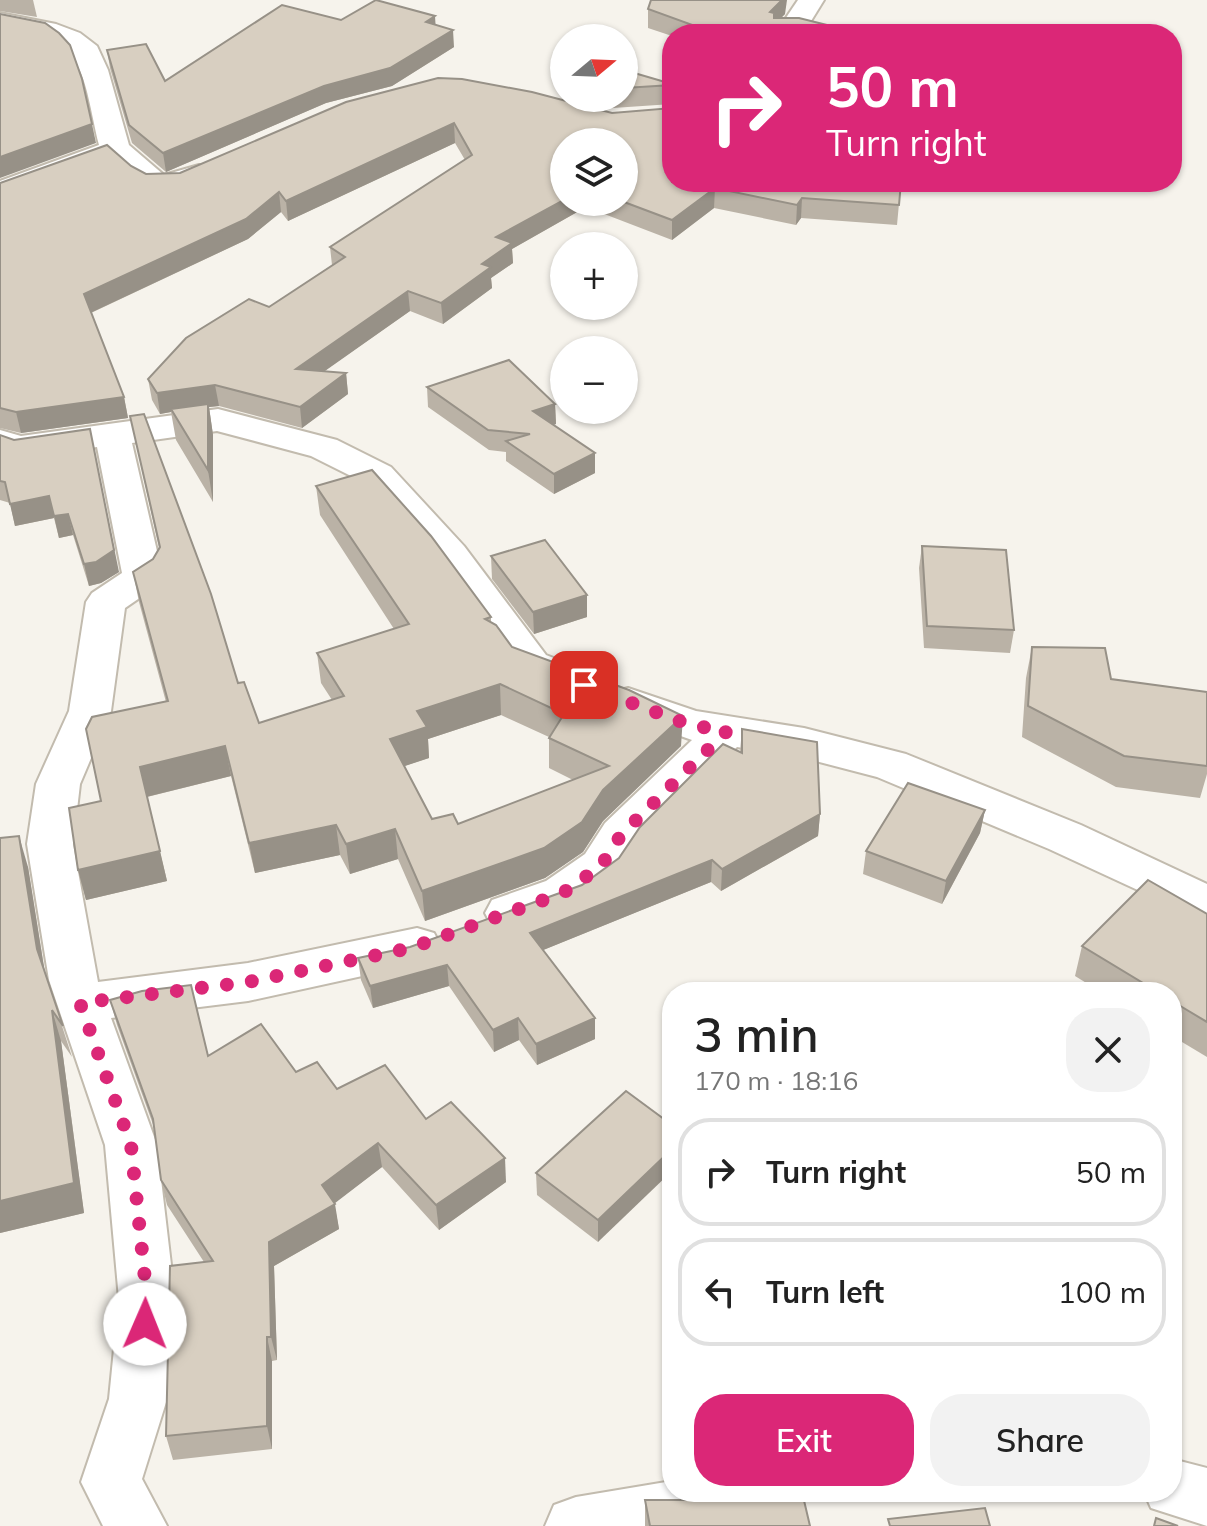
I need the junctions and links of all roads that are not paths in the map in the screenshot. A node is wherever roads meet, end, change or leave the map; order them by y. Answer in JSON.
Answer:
{"nodes":[{"id":1,"x":811,"y":0,"type":"edge"},
{"id":2,"x":0,"y":21,"type":"edge"},
{"id":3,"x":795,"y":24,"type":"edge"},
{"id":4,"x":115,"y":149,"type":"junction"},
{"id":5,"x":222,"y":165,"type":"edge"},
{"id":6,"x":0,"y":192,"type":"edge"},
{"id":7,"x":112,"y":433,"type":"junction"},
{"id":8,"x":0,"y":441,"type":"edge"},
{"id":9,"x":727,"y":731,"type":"junction"},
{"id":10,"x":1207,"y":904,"type":"edge"},
{"id":11,"x":80,"y":1003,"type":"junction"},
{"id":12,"x":1182,"y":1491,"type":"edge"},
{"id":13,"x":1207,"y":1497,"type":"edge"},
{"id":14,"x":718,"y":1502,"type":"edge"},
{"id":15,"x":136,"y":1526,"type":"edge"},
{"id":16,"x":576,"y":1526,"type":"edge"}],
"edges":[{"from":1,"to":3,"type":"street"},
{"from":2,"to":4,"type":"street"},
{"from":4,"to":5,"type":"street"},
{"from":4,"to":6,"type":"street"},
{"from":7,"to":8,"type":"street"},
{"from":7,"to":9,"type":"street"},
{"from":7,"to":11,"type":"street"},
{"from":9,"to":10,"type":"street"},
{"from":9,"to":11,"type":"street"},
{"from":11,"to":15,"type":"street"},
{"from":12,"to":13,"type":"street"},
{"from":14,"to":16,"type":"street"}]}
